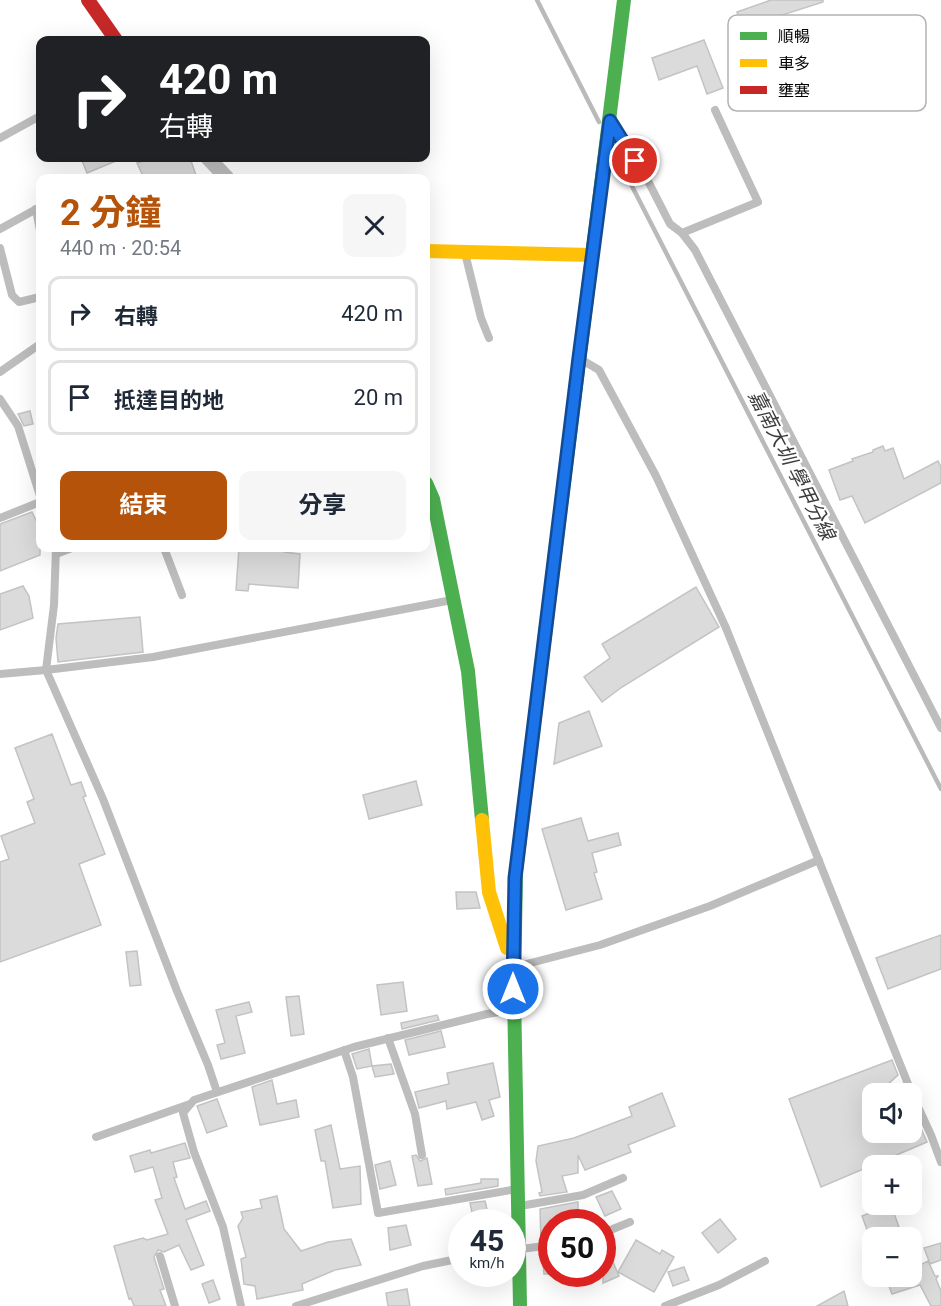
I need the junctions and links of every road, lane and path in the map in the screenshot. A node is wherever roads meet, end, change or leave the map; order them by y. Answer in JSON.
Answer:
{"nodes":[{"id":1,"x":88,"y":0,"type":"edge"},
{"id":2,"x":624,"y":0,"type":"edge"},
{"id":3,"x":113,"y":36,"type":"edge"},
{"id":4,"x":715,"y":110,"type":"dead end"},
{"id":5,"x":36,"y":118,"type":"edge"},
{"id":6,"x":610,"y":121,"type":"junction"},
{"id":7,"x":0,"y":138,"type":"edge"},
{"id":8,"x":212,"y":162,"type":"edge"},
{"id":9,"x":223,"y":174,"type":"edge"},
{"id":10,"x":36,"y":209,"type":"edge"},
{"id":11,"x":0,"y":229,"type":"edge"},
{"id":12,"x":682,"y":233,"type":"junction"},
{"id":13,"x":0,"y":248,"type":"edge"},
{"id":14,"x":430,"y":251,"type":"edge"},
{"id":15,"x":465,"y":252,"type":"junction"},
{"id":16,"x":592,"y":255,"type":"junction"},
{"id":17,"x":36,"y":298,"type":"edge"},
{"id":18,"x":489,"y":338,"type":"dead end"},
{"id":19,"x":36,"y":347,"type":"edge"},
{"id":20,"x":579,"y":358,"type":"junction"},
{"id":21,"x":0,"y":372,"type":"edge"},
{"id":22,"x":0,"y":399,"type":"edge"},
{"id":23,"x":36,"y":483,"type":"edge"},
{"id":24,"x":430,"y":492,"type":"edge"},
{"id":25,"x":36,"y":504,"type":"edge"},
{"id":26,"x":0,"y":518,"type":"edge"},
{"id":27,"x":56,"y":552,"type":"edge"},
{"id":28,"x":166,"y":552,"type":"edge"},
{"id":29,"x":182,"y":595,"type":"dead end"},
{"id":30,"x":454,"y":600,"type":"junction"},
{"id":31,"x":46,"y":670,"type":"junction"},
{"id":32,"x":0,"y":674,"type":"edge"},
{"id":33,"x":941,"y":728,"type":"edge"},
{"id":34,"x":819,"y":860,"type":"junction"},
{"id":35,"x":514,"y":968,"type":"junction"},
{"id":36,"x":513,"y":1010,"type":"junction"},
{"id":37,"x":388,"y":1038,"type":"junction"},
{"id":38,"x":344,"y":1050,"type":"junction"},
{"id":39,"x":908,"y":1083,"type":"edge"},
{"id":40,"x":216,"y":1092,"type":"junction"},
{"id":41,"x":190,"y":1104,"type":"junction"},
{"id":42,"x":922,"y":1116,"type":"edge"},
{"id":43,"x":96,"y":1137,"type":"dead end"},
{"id":44,"x":422,"y":1155,"type":"dead end"},
{"id":45,"x":941,"y":1162,"type":"edge"},
{"id":46,"x":623,"y":1178,"type":"dead end"},
{"id":47,"x":519,"y":1189,"type":"junction"},
{"id":48,"x":518,"y":1206,"type":"junction"},
{"id":49,"x":518,"y":1209,"type":"edge"},
{"id":50,"x":630,"y":1222,"type":"dead end"},
{"id":51,"x":616,"y":1228,"type":"edge"},
{"id":52,"x":160,"y":1257,"type":"dead end"},
{"id":53,"x":448,"y":1261,"type":"edge"},
{"id":54,"x":765,"y":1261,"type":"dead end"},
{"id":55,"x":518,"y":1287,"type":"edge"},
{"id":56,"x":175,"y":1306,"type":"edge"},
{"id":57,"x":241,"y":1306,"type":"edge"},
{"id":58,"x":296,"y":1306,"type":"edge"},
{"id":59,"x":520,"y":1306,"type":"edge"},
{"id":60,"x":665,"y":1306,"type":"edge"}],
"edges":[{"from":1,"to":3,"type":"main road"},
{"from":2,"to":6,"type":"main road"},
{"from":4,"to":12,"type":"lane"},
{"from":5,"to":7,"type":"lane"},
{"from":6,"to":12,"type":"lane"},
{"from":6,"to":16,"type":"main road"},
{"from":8,"to":9,"type":"street"},
{"from":10,"to":11,"type":"lane"},
{"from":12,"to":33,"type":"lane"},
{"from":13,"to":17,"type":"lane"},
{"from":14,"to":15,"type":"main road"},
{"from":15,"to":16,"type":"main road"},
{"from":15,"to":18,"type":"lane"},
{"from":16,"to":20,"type":"main road"},
{"from":19,"to":21,"type":"lane"},
{"from":20,"to":34,"type":"lane"},
{"from":20,"to":35,"type":"main road"},
{"from":22,"to":23,"type":"lane"},
{"from":24,"to":30,"type":"main road"},
{"from":25,"to":26,"type":"lane"},
{"from":27,"to":31,"type":"lane"},
{"from":28,"to":29,"type":"lane"},
{"from":30,"to":31,"type":"lane"},
{"from":30,"to":35,"type":"main road"},
{"from":31,"to":32,"type":"lane"},
{"from":31,"to":40,"type":"lane"},
{"from":34,"to":35,"type":"lane"},
{"from":34,"to":39,"type":"lane"},
{"from":35,"to":36,"type":"main road"},
{"from":36,"to":37,"type":"lane"},
{"from":36,"to":47,"type":"main road"},
{"from":37,"to":38,"type":"lane"},
{"from":37,"to":44,"type":"lane"},
{"from":38,"to":40,"type":"lane"},
{"from":38,"to":47,"type":"lane"},
{"from":40,"to":41,"type":"lane"},
{"from":41,"to":43,"type":"lane"},
{"from":41,"to":57,"type":"lane"},
{"from":42,"to":45,"type":"lane"},
{"from":46,"to":48,"type":"lane"},
{"from":47,"to":48,"type":"main road"},
{"from":48,"to":49,"type":"main road"},
{"from":50,"to":51,"type":"lane"},
{"from":52,"to":56,"type":"lane"},
{"from":53,"to":58,"type":"lane"},
{"from":54,"to":60,"type":"lane"},
{"from":55,"to":59,"type":"main road"}]}
